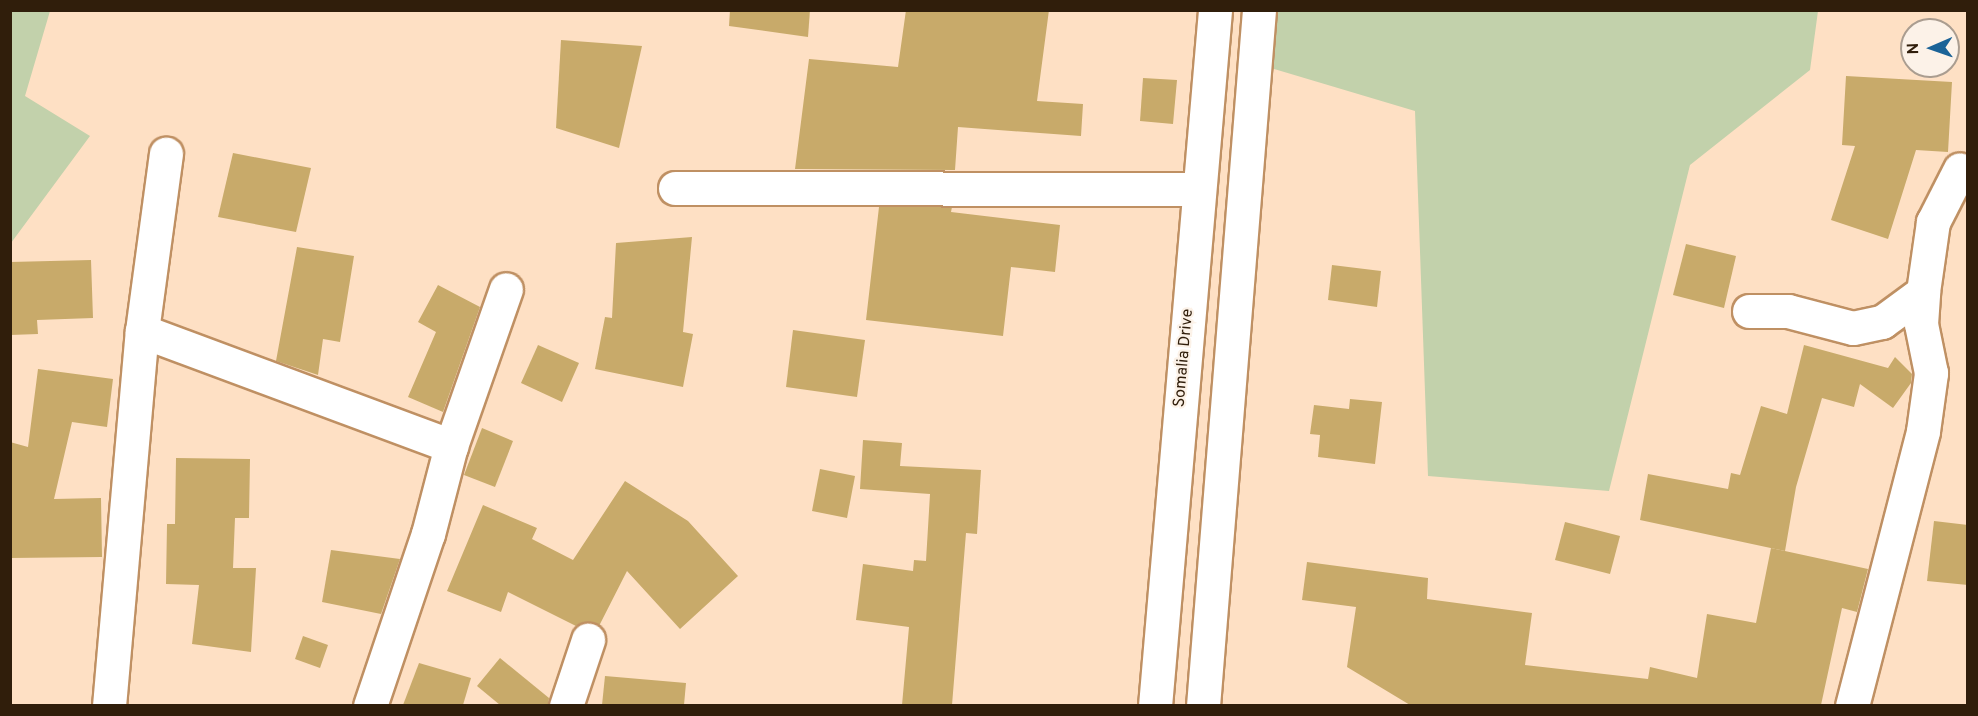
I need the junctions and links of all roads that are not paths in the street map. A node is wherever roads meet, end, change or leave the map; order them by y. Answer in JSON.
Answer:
{"nodes":[{"id":1,"x":1215,"y":10,"type":"edge"},
{"id":2,"x":1259,"y":10,"type":"edge"},
{"id":3,"x":166,"y":154,"type":"dead end"},
{"id":4,"x":1965,"y":163,"type":"edge"},
{"id":5,"x":675,"y":188,"type":"dead end"},
{"id":6,"x":1199,"y":189,"type":"junction"},
{"id":7,"x":506,"y":289,"type":"dead end"},
{"id":8,"x":1923,"y":292,"type":"junction"},
{"id":9,"x":1749,"y":311,"type":"dead end"},
{"id":10,"x":142,"y":331,"type":"junction"},
{"id":11,"x":451,"y":446,"type":"junction"},
{"id":12,"x":588,"y":640,"type":"dead end"},
{"id":13,"x":109,"y":705,"type":"edge"},
{"id":14,"x":370,"y":705,"type":"edge"},
{"id":15,"x":567,"y":705,"type":"edge"},
{"id":16,"x":1155,"y":705,"type":"edge"},
{"id":17,"x":1203,"y":705,"type":"edge"},
{"id":18,"x":1852,"y":705,"type":"edge"}],
"edges":[{"from":1,"to":6,"type":"street","name":"Somalia Drive"},
{"from":2,"to":17,"type":"street"},
{"from":3,"to":10,"type":"street"},
{"from":4,"to":8,"type":"street"},
{"from":5,"to":6,"type":"street"},
{"from":6,"to":16,"type":"street","name":"Somalia Drive"},
{"from":7,"to":11,"type":"street"},
{"from":8,"to":9,"type":"street"},
{"from":8,"to":18,"type":"street"},
{"from":10,"to":11,"type":"street"},
{"from":10,"to":13,"type":"street"},
{"from":11,"to":14,"type":"street"},
{"from":12,"to":15,"type":"street"}]}
